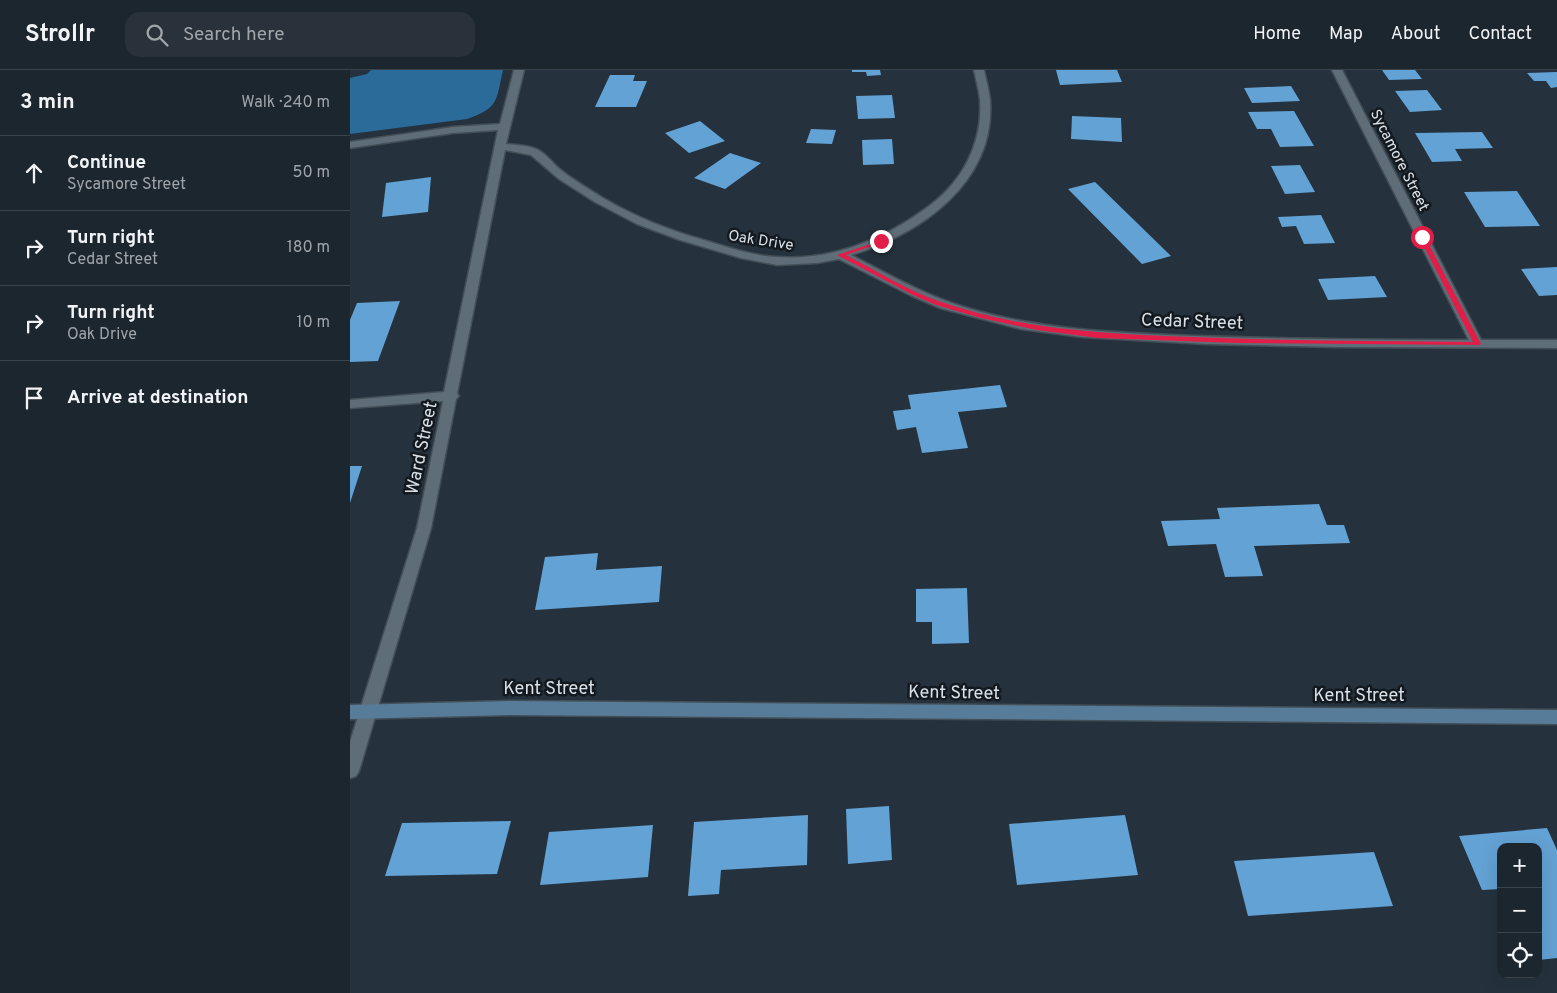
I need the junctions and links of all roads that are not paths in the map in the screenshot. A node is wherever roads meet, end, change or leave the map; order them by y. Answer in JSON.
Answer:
{"nodes":[{"id":1,"x":519,"y":70,"type":"edge"},
{"id":2,"x":979,"y":70,"type":"edge"},
{"id":3,"x":1337,"y":70,"type":"edge"},
{"id":4,"x":504,"y":127,"type":"junction"},
{"id":5,"x":350,"y":145,"type":"edge"},
{"id":6,"x":502,"y":146,"type":"junction"},
{"id":7,"x":841,"y":255,"type":"junction"},
{"id":8,"x":1477,"y":344,"type":"junction"},
{"id":9,"x":1557,"y":344,"type":"edge"},
{"id":10,"x":452,"y":396,"type":"junction"},
{"id":11,"x":350,"y":404,"type":"edge"},
{"id":12,"x":350,"y":712,"type":"edge"},
{"id":13,"x":370,"y":712,"type":"junction"},
{"id":14,"x":1557,"y":717,"type":"edge"},
{"id":15,"x":350,"y":771,"type":"edge"}],
"edges":[{"from":1,"to":4,"type":"street","name":"Ward Street"},
{"from":2,"to":7,"type":"street","name":"Oak Drive"},
{"from":3,"to":8,"type":"street","name":"Sycamore Street"},
{"from":4,"to":5,"type":"street"},
{"from":4,"to":6,"type":"street","name":"Ward Street"},
{"from":6,"to":7,"type":"street","name":"Oak Drive"},
{"from":6,"to":10,"type":"street","name":"Ward Street"},
{"from":7,"to":8,"type":"street","name":"Cedar Street"},
{"from":8,"to":9,"type":"street","name":"Cedar Street"},
{"from":10,"to":11,"type":"street"},
{"from":10,"to":13,"type":"street","name":"Ward Street"},
{"from":12,"to":13,"type":"street","name":"Kent Street"},
{"from":13,"to":14,"type":"street","name":"Kent Street"},
{"from":13,"to":15,"type":"street","name":"Ward Street"}]}
